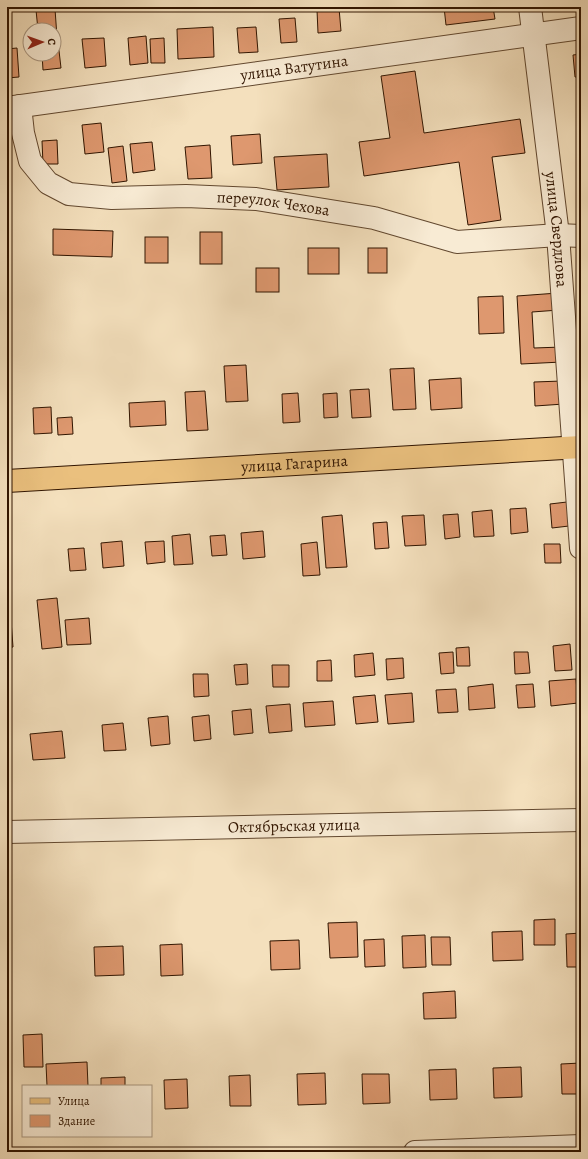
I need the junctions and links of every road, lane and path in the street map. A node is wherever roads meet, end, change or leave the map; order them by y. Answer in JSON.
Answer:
{"nodes":[{"id":1,"x":530,"y":7,"type":"edge"},
{"id":2,"x":581,"y":28,"type":"edge"},
{"id":3,"x":534,"y":34,"type":"junction"},
{"id":4,"x":13,"y":107,"type":"edge"},
{"id":5,"x":558,"y":235,"type":"junction"},
{"id":6,"x":581,"y":236,"type":"edge"},
{"id":7,"x":577,"y":447,"type":"edge"},
{"id":8,"x":7,"y":481,"type":"edge"},
{"id":9,"x":581,"y":548,"type":"edge"},
{"id":10,"x":581,"y":820,"type":"edge"},
{"id":11,"x":7,"y":832,"type":"edge"},
{"id":12,"x":581,"y":1146,"type":"edge"},
{"id":13,"x":415,"y":1152,"type":"edge"}],
"edges":[{"from":1,"to":3,"type":"street","name":"улица Свердлова"},
{"from":2,"to":3,"type":"street","name":"улица Ватутина"},
{"from":3,"to":4,"type":"street","name":"улица Ватутина"},
{"from":3,"to":5,"type":"street","name":"улица Свердлова"},
{"from":4,"to":5,"type":"street","name":"переулок Чехова"},
{"from":5,"to":6,"type":"street","name":"переулок Чехова"},
{"from":5,"to":7,"type":"street","name":"улица Свердлова"},
{"from":7,"to":8,"type":"main road","name":"улица Гагарина"},
{"from":7,"to":9,"type":"street","name":"улица Свердлова"},
{"from":10,"to":11,"type":"street","name":"Октябрьская улица"},
{"from":12,"to":13,"type":"street"}]}
